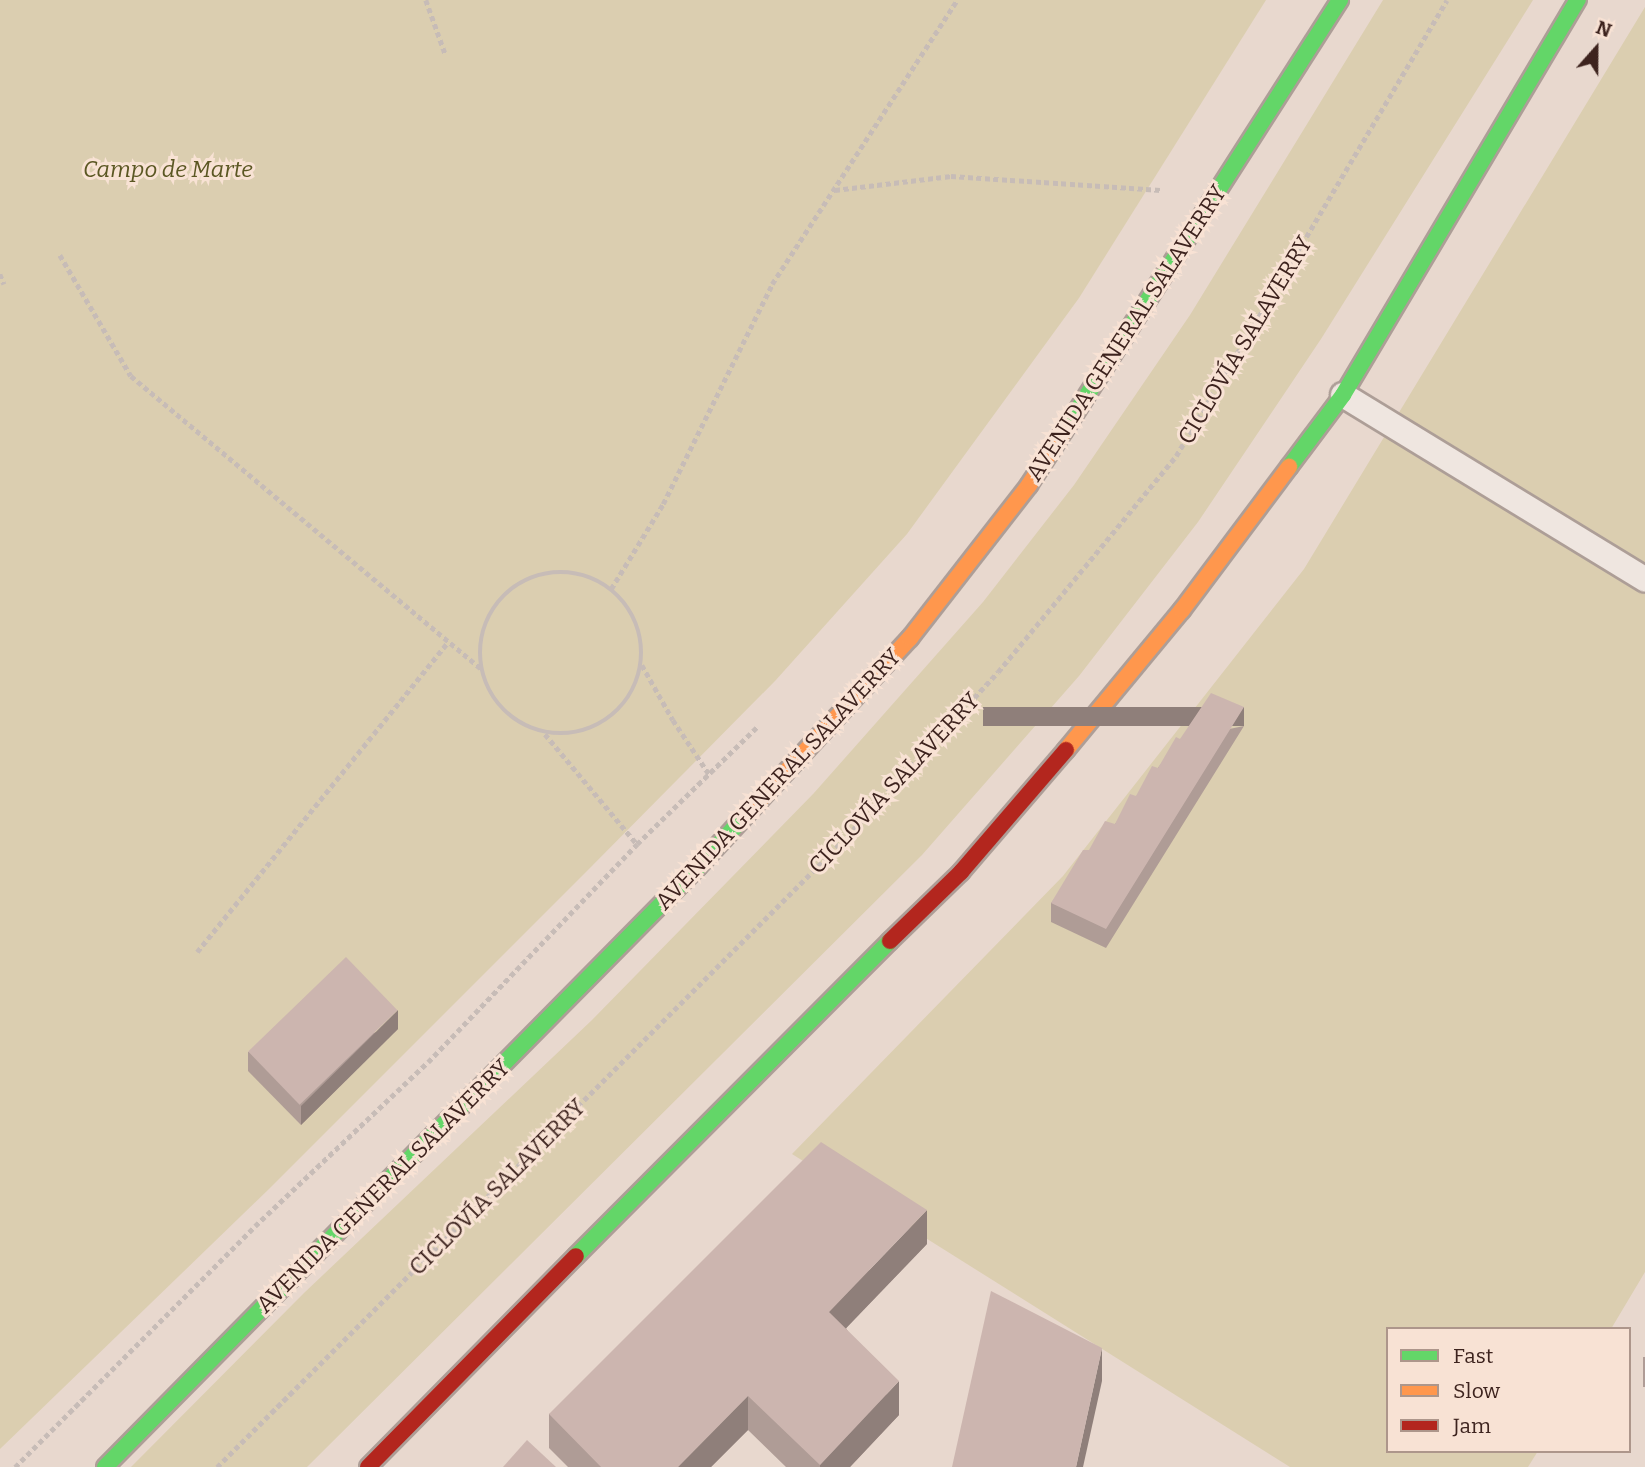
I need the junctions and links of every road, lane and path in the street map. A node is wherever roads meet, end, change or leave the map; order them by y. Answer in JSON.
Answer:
{"nodes":[{"id":1,"x":426,"y":0,"type":"edge"},
{"id":2,"x":957,"y":0,"type":"edge"},
{"id":3,"x":1340,"y":0,"type":"edge"},
{"id":4,"x":1447,"y":0,"type":"edge"},
{"id":5,"x":1578,"y":0,"type":"edge"},
{"id":6,"x":446,"y":56,"type":"dead end"},
{"id":7,"x":834,"y":190,"type":"junction"},
{"id":8,"x":1168,"y":191,"type":"dead end"},
{"id":9,"x":60,"y":255,"type":"dead end"},
{"id":10,"x":0,"y":274,"type":"edge"},
{"id":11,"x":4,"y":284,"type":"dead end"},
{"id":12,"x":1343,"y":395,"type":"junction"},
{"id":13,"x":1645,"y":579,"type":"edge"},
{"id":14,"x":611,"y":589,"type":"junction"},
{"id":15,"x":447,"y":643,"type":"junction"},
{"id":16,"x":642,"y":664,"type":"junction"},
{"id":17,"x":481,"y":669,"type":"junction"},
{"id":18,"x":766,"y":718,"type":"dead end"},
{"id":19,"x":545,"y":733,"type":"junction"},
{"id":20,"x":709,"y":774,"type":"junction"},
{"id":21,"x":636,"y":844,"type":"junction"},
{"id":22,"x":197,"y":952,"type":"dead end"},
{"id":23,"x":15,"y":1467,"type":"edge"},
{"id":24,"x":105,"y":1467,"type":"edge"},
{"id":25,"x":217,"y":1467,"type":"edge"},
{"id":26,"x":368,"y":1467,"type":"edge"}],
"edges":[{"from":1,"to":6,"type":"path"},
{"from":2,"to":7,"type":"path"},
{"from":3,"to":24,"type":"main road","name":"AVENIDA GENERAL SALAVERRY"},
{"from":4,"to":25,"type":"path","name":"CICLOVÍA SALAVERRY"},
{"from":5,"to":12,"type":"main road"},
{"from":7,"to":8,"type":"path"},
{"from":7,"to":14,"type":"path"},
{"from":9,"to":15,"type":"path"},
{"from":10,"to":11,"type":"path"},
{"from":12,"to":13,"type":"lane"},
{"from":12,"to":26,"type":"main road"},
{"from":14,"to":16,"type":"path"},
{"from":14,"to":17,"type":"path"},
{"from":15,"to":17,"type":"path"},
{"from":15,"to":22,"type":"path"},
{"from":16,"to":19,"type":"path"},
{"from":16,"to":20,"type":"path"},
{"from":17,"to":19,"type":"path"},
{"from":18,"to":20,"type":"path"},
{"from":19,"to":21,"type":"path"},
{"from":20,"to":21,"type":"path"},
{"from":21,"to":23,"type":"path"}]}
